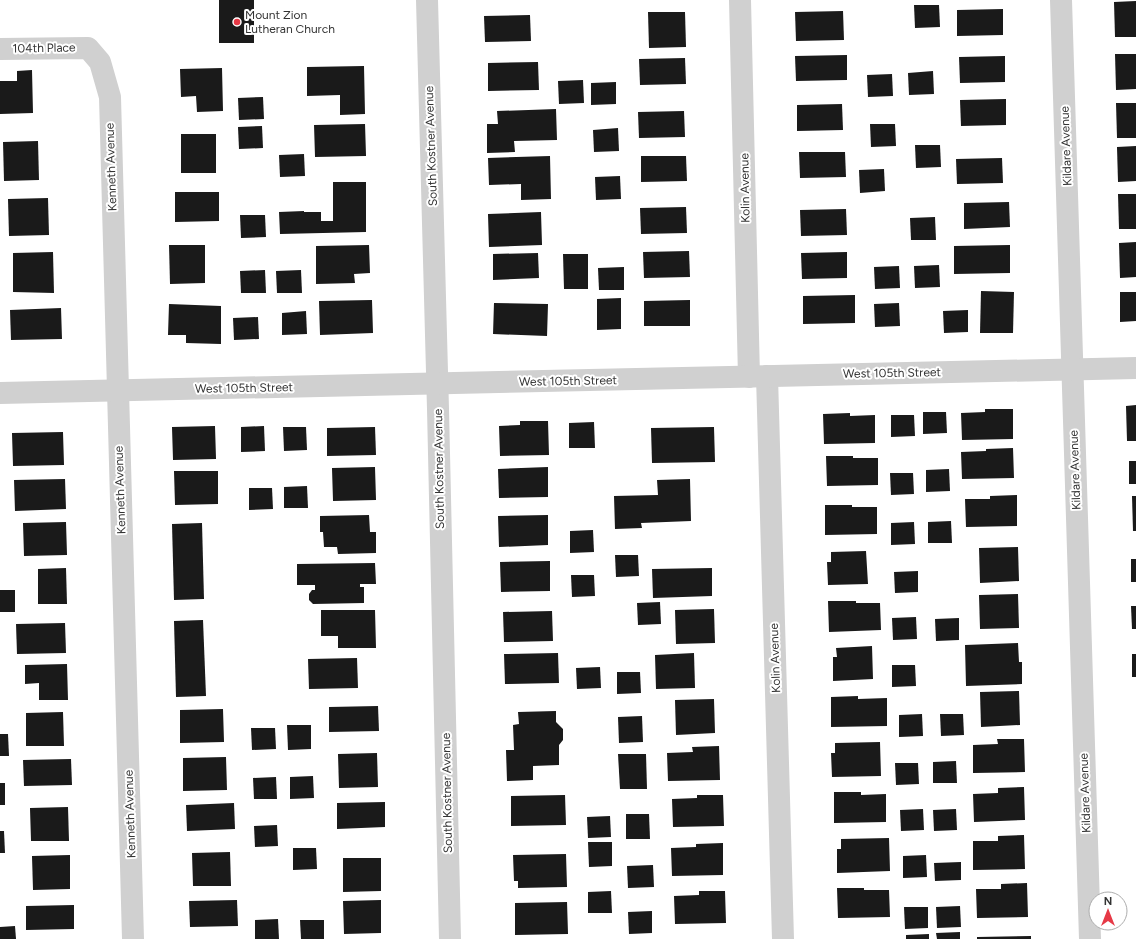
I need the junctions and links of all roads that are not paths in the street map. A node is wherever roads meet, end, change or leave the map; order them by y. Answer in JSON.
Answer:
{"nodes":[{"id":1,"x":427,"y":0,"type":"edge"},
{"id":2,"x":740,"y":0,"type":"edge"},
{"id":3,"x":1061,"y":0,"type":"edge"},
{"id":4,"x":88,"y":48,"type":"joint"},
{"id":5,"x":0,"y":49,"type":"edge"},
{"id":6,"x":1136,"y":368,"type":"edge"},
{"id":7,"x":1072,"y":369,"type":"junction"},
{"id":8,"x":758,"y":376,"type":"junction"},
{"id":9,"x":437,"y":384,"type":"junction"},
{"id":10,"x":118,"y":391,"type":"junction"},
{"id":11,"x":0,"y":394,"type":"edge"},
{"id":12,"x":133,"y":939,"type":"edge"},
{"id":13,"x":450,"y":939,"type":"edge"},
{"id":14,"x":783,"y":939,"type":"edge"},
{"id":15,"x":1090,"y":939,"type":"edge"}],
"edges":[{"from":1,"to":9,"type":"street","name":"South Kostner Avenue"},
{"from":2,"to":8,"type":"street","name":"Kolin Avenue"},
{"from":3,"to":7,"type":"street","name":"Kildare Avenue"},
{"from":4,"to":5,"type":"street","name":"104th Place"},
{"from":4,"to":10,"type":"street","name":"Kenneth Avenue"},
{"from":6,"to":7,"type":"street","name":"West 105th Street"},
{"from":7,"to":8,"type":"street","name":"West 105th Street"},
{"from":7,"to":15,"type":"street","name":"Kildare Avenue"},
{"from":8,"to":9,"type":"street","name":"West 105th Street"},
{"from":8,"to":14,"type":"street","name":"Kolin Avenue"},
{"from":9,"to":10,"type":"street","name":"West 105th Street"},
{"from":9,"to":13,"type":"street","name":"South Kostner Avenue"},
{"from":10,"to":11,"type":"street","name":"West 105th Street"},
{"from":10,"to":12,"type":"street","name":"Kenneth Avenue"}]}
